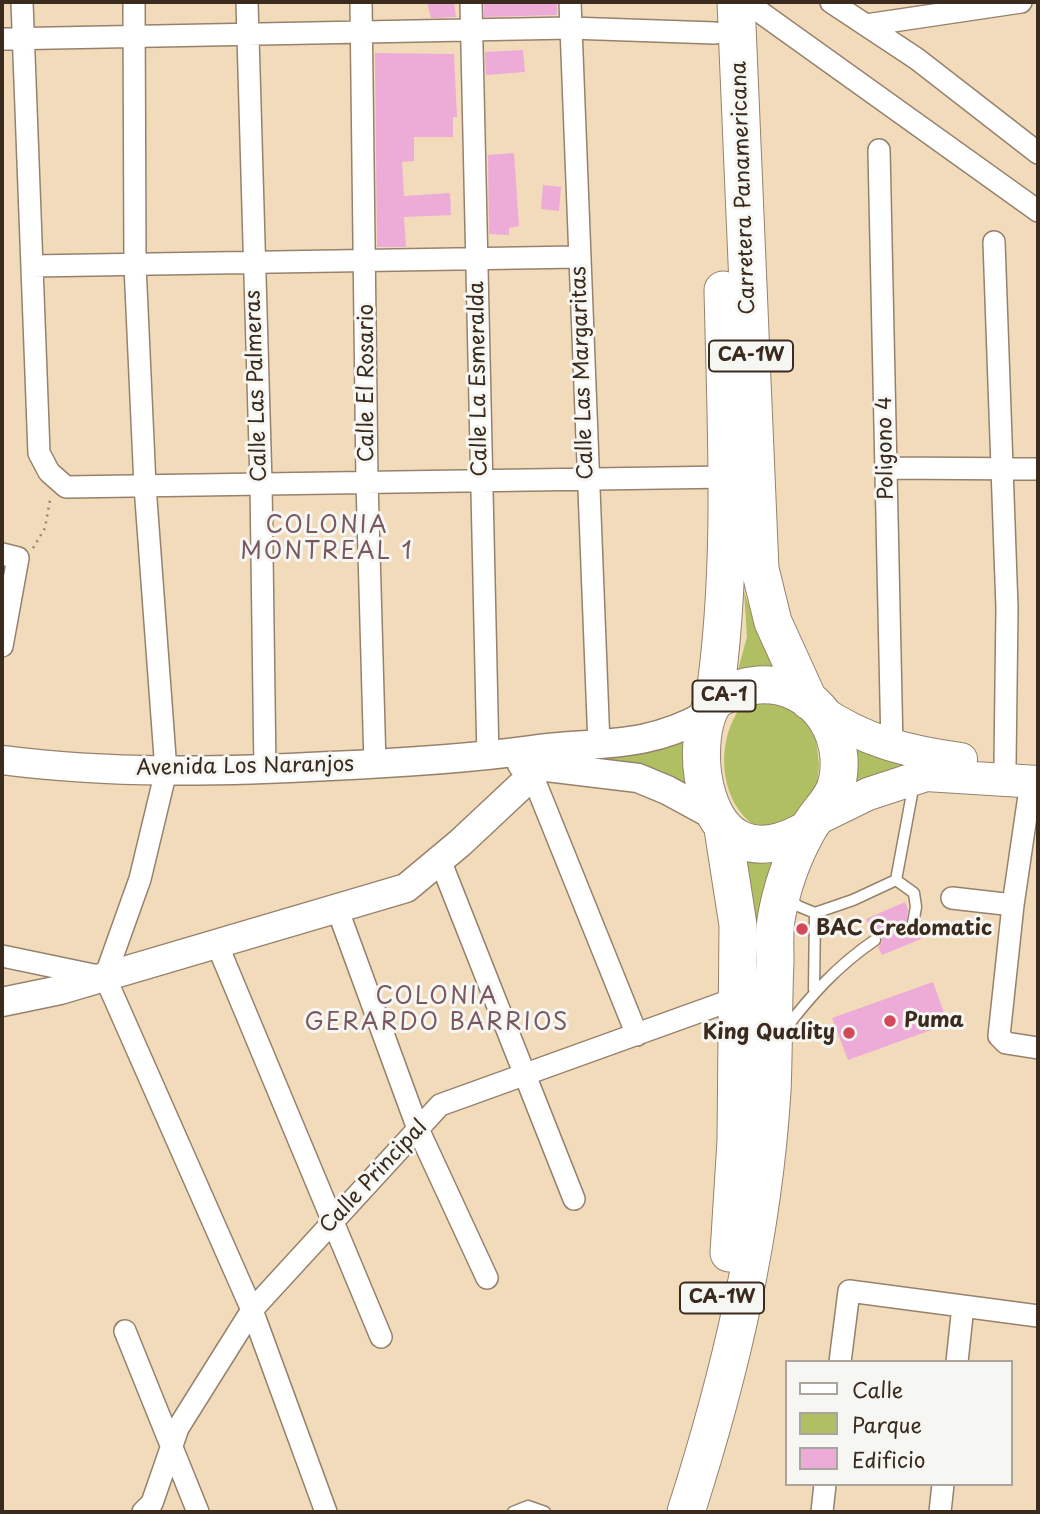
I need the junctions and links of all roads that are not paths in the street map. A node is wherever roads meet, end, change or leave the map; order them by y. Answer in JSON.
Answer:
{"nodes":[{"id":1,"x":22,"y":2,"type":"edge"},
{"id":2,"x":134,"y":2,"type":"edge"},
{"id":3,"x":247,"y":2,"type":"edge"},
{"id":4,"x":361,"y":2,"type":"edge"},
{"id":5,"x":471,"y":2,"type":"edge"},
{"id":6,"x":570,"y":2,"type":"edge"},
{"id":7,"x":736,"y":2,"type":"edge"},
{"id":8,"x":746,"y":2,"type":"edge"},
{"id":9,"x":831,"y":2,"type":"edge"},
{"id":10,"x":1021,"y":2,"type":"edge"},
{"id":11,"x":714,"y":18,"type":"edge"},
{"id":12,"x":866,"y":25,"type":"junction"},
{"id":13,"x":570,"y":28,"type":"junction"},
{"id":14,"x":472,"y":30,"type":"junction"},
{"id":15,"x":362,"y":32,"type":"junction"},
{"id":16,"x":248,"y":34,"type":"junction"},
{"id":17,"x":135,"y":36,"type":"junction"},
{"id":18,"x":12,"y":38,"type":"edge"},
{"id":19,"x":879,"y":150,"type":"dead end"},
{"id":20,"x":1038,"y":153,"type":"edge"},
{"id":21,"x":1038,"y":211,"type":"edge"},
{"id":22,"x":994,"y":242,"type":"dead end"},
{"id":23,"x":578,"y":257,"type":"junction"},
{"id":24,"x":477,"y":259,"type":"junction"},
{"id":25,"x":366,"y":261,"type":"junction"},
{"id":26,"x":253,"y":263,"type":"junction"},
{"id":27,"x":135,"y":265,"type":"junction"},
{"id":28,"x":32,"y":266,"type":"junction"},
{"id":29,"x":886,"y":468,"type":"junction"},
{"id":30,"x":1000,"y":469,"type":"junction"},
{"id":31,"x":1038,"y":469,"type":"edge"},
{"id":32,"x":728,"y":477,"type":"junction"},
{"id":33,"x":586,"y":478,"type":"junction"},
{"id":34,"x":481,"y":480,"type":"junction"},
{"id":35,"x":368,"y":482,"type":"junction"},
{"id":36,"x":261,"y":483,"type":"junction"},
{"id":37,"x":145,"y":485,"type":"junction"},
{"id":38,"x":10,"y":556,"type":"edge"},
{"id":39,"x":2,"y":646,"type":"edge"},
{"id":40,"x":814,"y":705,"type":"junction"},
{"id":41,"x":710,"y":708,"type":"junction"},
{"id":42,"x":599,"y":745,"type":"junction"},
{"id":43,"x":892,"y":747,"type":"junction"},
{"id":44,"x":488,"y":757,"type":"junction"},
{"id":45,"x":2,"y":760,"type":"edge"},
{"id":46,"x":375,"y":764,"type":"junction"},
{"id":47,"x":1005,"y":764,"type":"junction"},
{"id":48,"x":265,"y":770,"type":"junction"},
{"id":49,"x":166,"y":771,"type":"junction"},
{"id":50,"x":536,"y":772,"type":"junction"},
{"id":51,"x":915,"y":777,"type":"junction"},
{"id":52,"x":1036,"y":779,"type":"edge"},
{"id":53,"x":718,"y":822,"type":"junction"},
{"id":54,"x":811,"y":825,"type":"junction"},
{"id":55,"x":440,"y":860,"type":"junction"},
{"id":56,"x":897,"y":880,"type":"junction"},
{"id":57,"x":783,"y":892,"type":"junction"},
{"id":58,"x":952,"y":898,"type":"dead end"},
{"id":59,"x":1013,"y":905,"type":"junction"},
{"id":60,"x":337,"y":908,"type":"junction"},
{"id":61,"x":815,"y":913,"type":"junction"},
{"id":62,"x":914,"y":923,"type":"dead end"},
{"id":63,"x":875,"y":940,"type":"dead end"},
{"id":64,"x":217,"y":944,"type":"junction"},
{"id":65,"x":2,"y":956,"type":"edge"},
{"id":66,"x":105,"y":977,"type":"junction"},
{"id":67,"x":814,"y":989,"type":"junction"},
{"id":68,"x":737,"y":998,"type":"junction"},
{"id":69,"x":2,"y":1002,"type":"edge"},
{"id":70,"x":638,"y":1035,"type":"junction"},
{"id":71,"x":771,"y":1048,"type":"junction"},
{"id":72,"x":1038,"y":1048,"type":"edge"},
{"id":73,"x":528,"y":1074,"type":"junction"},
{"id":74,"x":418,"y":1129,"type":"junction"},
{"id":75,"x":575,"y":1199,"type":"dead end"},
{"id":76,"x":332,"y":1222,"type":"junction"},
{"id":77,"x":487,"y":1278,"type":"dead end"},
{"id":78,"x":963,"y":1306,"type":"junction"},
{"id":79,"x":252,"y":1310,"type":"junction"},
{"id":80,"x":1038,"y":1316,"type":"edge"},
{"id":81,"x":125,"y":1331,"type":"dead end"},
{"id":82,"x":381,"y":1337,"type":"dead end"},
{"id":83,"x":840,"y":1360,"type":"edge"},
{"id":84,"x":957,"y":1360,"type":"edge"},
{"id":85,"x":172,"y":1446,"type":"junction"},
{"id":86,"x":825,"y":1486,"type":"edge"},
{"id":87,"x":943,"y":1486,"type":"edge"},
{"id":88,"x":143,"y":1512,"type":"edge"},
{"id":89,"x":198,"y":1512,"type":"edge"},
{"id":90,"x":327,"y":1512,"type":"edge"},
{"id":91,"x":513,"y":1512,"type":"edge"},
{"id":92,"x":545,"y":1512,"type":"edge"},
{"id":93,"x":663,"y":1512,"type":"edge"},
{"id":94,"x":686,"y":1512,"type":"edge"},
{"id":95,"x":822,"y":1512,"type":"edge"},
{"id":96,"x":940,"y":1512,"type":"edge"}],
"edges":[{"from":1,"to":18,"type":"street"},
{"from":2,"to":17,"type":"street"},
{"from":3,"to":16,"type":"street","name":"Calle Las Palmeras"},
{"from":4,"to":15,"type":"street","name":"Calle El Rosario"},
{"from":5,"to":14,"type":"street","name":"Calle La Esmeralda"},
{"from":6,"to":13,"type":"street","name":"Calle Las Margaritas"},
{"from":7,"to":40,"type":"highway","name":"Carretera Panamericana","number":"CA-1W"},
{"from":8,"to":21,"type":"street"},
{"from":9,"to":12,"type":"street"},
{"from":10,"to":12,"type":"street"},
{"from":11,"to":13,"type":"street"},
{"from":11,"to":32,"type":"highway","name":"Carretera Panamericana","number":"CA-1W"},
{"from":12,"to":20,"type":"street"},
{"from":13,"to":14,"type":"street"},
{"from":13,"to":23,"type":"street","name":"Calle Las Margaritas"},
{"from":14,"to":15,"type":"street"},
{"from":14,"to":24,"type":"street","name":"Calle La Esmeralda"},
{"from":15,"to":16,"type":"street"},
{"from":15,"to":25,"type":"street","name":"Calle El Rosario"},
{"from":16,"to":17,"type":"street"},
{"from":16,"to":26,"type":"street","name":"Calle Las Palmeras"},
{"from":17,"to":18,"type":"street"},
{"from":17,"to":27,"type":"street"},
{"from":18,"to":28,"type":"street"},
{"from":19,"to":29,"type":"street","name":"Poligono 4"},
{"from":22,"to":30,"type":"street"},
{"from":23,"to":24,"type":"street"},
{"from":23,"to":33,"type":"street","name":"Calle Las Margaritas"},
{"from":24,"to":25,"type":"street"},
{"from":24,"to":34,"type":"street","name":"Calle La Esmeralda"},
{"from":25,"to":26,"type":"street"},
{"from":25,"to":35,"type":"street","name":"Calle El Rosario"},
{"from":26,"to":27,"type":"street"},
{"from":26,"to":36,"type":"street","name":"Calle Las Palmeras"},
{"from":27,"to":28,"type":"street"},
{"from":27,"to":37,"type":"street"},
{"from":28,"to":37,"type":"street"},
{"from":29,"to":30,"type":"street"},
{"from":29,"to":43,"type":"street","name":"Poligono 4"},
{"from":30,"to":31,"type":"street"},
{"from":30,"to":47,"type":"street"},
{"from":32,"to":33,"type":"street"},
{"from":32,"to":41,"type":"highway","name":"Carretera Panamericana","number":"CA-1W"},
{"from":33,"to":34,"type":"street"},
{"from":33,"to":42,"type":"street","name":"Calle Las Margaritas"},
{"from":34,"to":35,"type":"street"},
{"from":34,"to":44,"type":"street","name":"Calle La Esmeralda"},
{"from":35,"to":36,"type":"street"},
{"from":35,"to":46,"type":"street","name":"Calle El Rosario"},
{"from":36,"to":37,"type":"street"},
{"from":36,"to":48,"type":"street","name":"Calle Las Palmeras"},
{"from":37,"to":49,"type":"street"},
{"from":38,"to":39,"type":"street"},
{"from":40,"to":41,"type":"highway","number":"CA-1"},
{"from":40,"to":43,"type":"main road"},
{"from":40,"to":54,"type":"highway"},
{"from":41,"to":42,"type":"main road","name":"Avenida Los Naranjos"},
{"from":41,"to":53,"type":"highway","number":"CA-1"},
{"from":42,"to":44,"type":"main road","name":"Avenida Los Naranjos"},
{"from":43,"to":47,"type":"main road"},
{"from":44,"to":46,"type":"main road","name":"Avenida Los Naranjos"},
{"from":44,"to":50,"type":"main road","name":"Avenida Los Naranjos"},
{"from":45,"to":49,"type":"main road","name":"Avenida Los Naranjos"},
{"from":46,"to":48,"type":"main road","name":"Avenida Los Naranjos"},
{"from":47,"to":52,"type":"main road"},
{"from":48,"to":49,"type":"main road","name":"Avenida Los Naranjos"},
{"from":49,"to":66,"type":"street"},
{"from":50,"to":53,"type":"main road","name":"Avenida Los Naranjos"},
{"from":50,"to":55,"type":"main road"},
{"from":50,"to":70,"type":"street"},
{"from":51,"to":52,"type":"main road"},
{"from":51,"to":54,"type":"main road"},
{"from":51,"to":56,"type":"lane"},
{"from":52,"to":59,"type":"street"},
{"from":53,"to":54,"type":"highway"},
{"from":53,"to":68,"type":"highway","number":"CA-1W"},
{"from":54,"to":57,"type":"highway","number":"CA-1W"},
{"from":55,"to":60,"type":"main road"},
{"from":55,"to":73,"type":"street"},
{"from":56,"to":61,"type":"lane"},
{"from":56,"to":62,"type":"lane"},
{"from":57,"to":61,"type":"lane"},
{"from":57,"to":71,"type":"highway","number":"CA-1W"},
{"from":58,"to":59,"type":"street"},
{"from":59,"to":72,"type":"street"},
{"from":60,"to":64,"type":"main road"},
{"from":60,"to":74,"type":"street"},
{"from":61,"to":67,"type":"lane"},
{"from":63,"to":67,"type":"lane"},
{"from":64,"to":66,"type":"main road"},
{"from":64,"to":76,"type":"street"},
{"from":65,"to":66,"type":"street"},
{"from":66,"to":69,"type":"main road"},
{"from":66,"to":79,"type":"street"},
{"from":67,"to":71,"type":"lane"},
{"from":68,"to":70,"type":"street","name":"Calle Principal"},
{"from":68,"to":93,"type":"highway","number":"CA-1W"},
{"from":70,"to":73,"type":"street","name":"Calle Principal"},
{"from":71,"to":94,"type":"highway","number":"CA-1W"},
{"from":73,"to":74,"type":"street","name":"Calle Principal"},
{"from":73,"to":75,"type":"street"},
{"from":74,"to":76,"type":"street","name":"Calle Principal"},
{"from":74,"to":77,"type":"street"},
{"from":76,"to":79,"type":"street","name":"Calle Principal"},
{"from":76,"to":82,"type":"street"},
{"from":78,"to":80,"type":"street"},
{"from":78,"to":83,"type":"street"},
{"from":78,"to":84,"type":"street"},
{"from":79,"to":85,"type":"street","name":"Calle Principal"},
{"from":79,"to":90,"type":"street"},
{"from":81,"to":85,"type":"street"},
{"from":85,"to":88,"type":"street","name":"Calle Principal"},
{"from":85,"to":89,"type":"street"},
{"from":86,"to":95,"type":"street"},
{"from":87,"to":96,"type":"street"},
{"from":91,"to":92,"type":"lane"}]}
